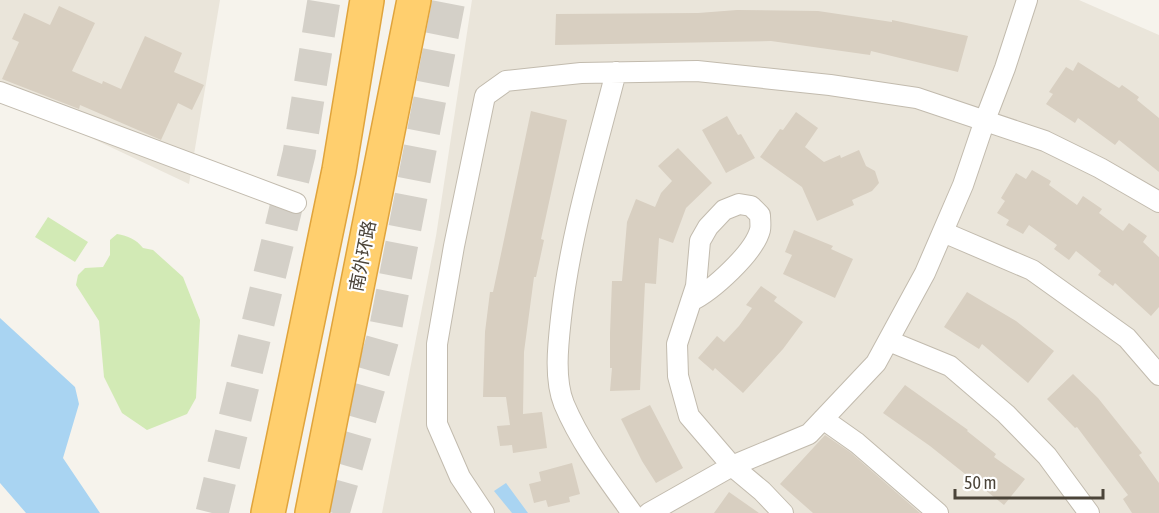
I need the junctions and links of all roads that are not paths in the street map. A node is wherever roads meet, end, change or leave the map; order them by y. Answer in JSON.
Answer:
{"nodes":[{"id":1,"x":367,"y":0,"type":"edge"},
{"id":2,"x":414,"y":0,"type":"edge"},
{"id":3,"x":1027,"y":0,"type":"edge"},
{"id":4,"x":616,"y":72,"type":"junction"},
{"id":5,"x":0,"y":92,"type":"edge"},
{"id":6,"x":985,"y":120,"type":"junction"},
{"id":7,"x":1159,"y":202,"type":"edge"},
{"id":8,"x":296,"y":203,"type":"dead end"},
{"id":9,"x":943,"y":232,"type":"junction"},
{"id":10,"x":691,"y":301,"type":"junction"},
{"id":11,"x":889,"y":340,"type":"junction"},
{"id":12,"x":1159,"y":375,"type":"edge"},
{"id":13,"x":823,"y":419,"type":"junction"},
{"id":14,"x":732,"y":466,"type":"junction"},
{"id":15,"x":268,"y":513,"type":"edge"},
{"id":16,"x":312,"y":513,"type":"edge"},
{"id":17,"x":484,"y":513,"type":"edge"},
{"id":18,"x":632,"y":513,"type":"edge"},
{"id":19,"x":649,"y":513,"type":"edge"},
{"id":20,"x":783,"y":513,"type":"edge"},
{"id":21,"x":938,"y":513,"type":"edge"},
{"id":22,"x":1089,"y":513,"type":"edge"}],
"edges":[{"from":1,"to":15,"type":"highway"},
{"from":2,"to":16,"type":"highway","name":"南外环路"},
{"from":3,"to":6,"type":"street"},
{"from":4,"to":6,"type":"street"},
{"from":4,"to":17,"type":"street"},
{"from":4,"to":18,"type":"street"},
{"from":5,"to":8,"type":"street"},
{"from":6,"to":7,"type":"street"},
{"from":6,"to":9,"type":"street"},
{"from":9,"to":11,"type":"street"},
{"from":9,"to":12,"type":"street"},
{"from":10,"to":10,"type":"street"},
{"from":10,"to":14,"type":"street"},
{"from":11,"to":13,"type":"street"},
{"from":11,"to":22,"type":"street"},
{"from":13,"to":14,"type":"street"},
{"from":13,"to":21,"type":"street"},
{"from":14,"to":19,"type":"street"},
{"from":14,"to":20,"type":"street"}]}
